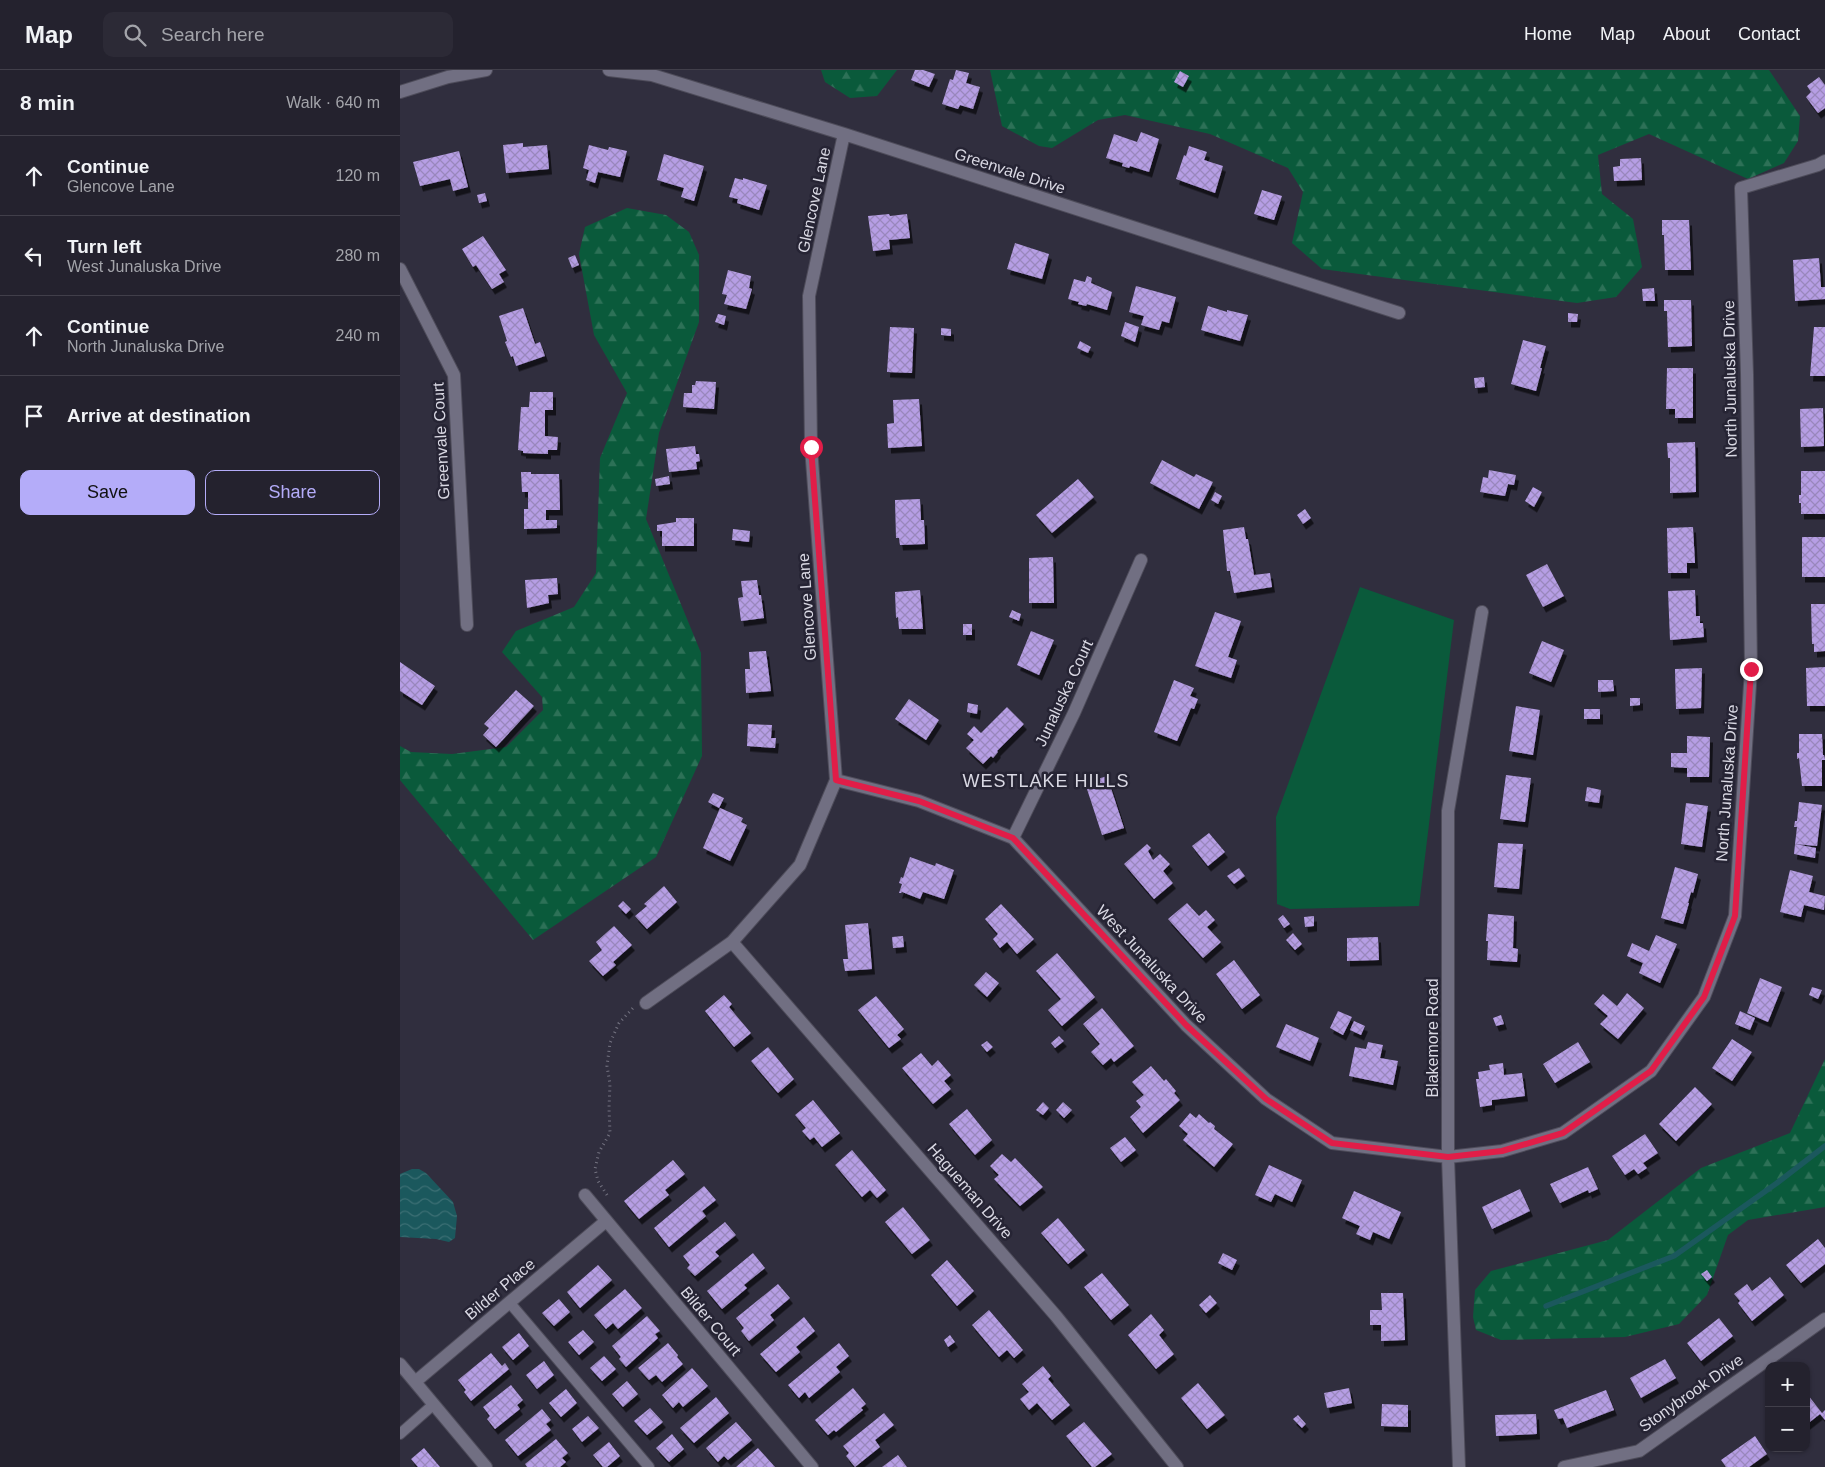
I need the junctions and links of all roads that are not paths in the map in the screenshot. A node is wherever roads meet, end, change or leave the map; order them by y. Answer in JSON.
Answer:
{"nodes":[{"id":1,"x":486,"y":70,"type":"edge"},
{"id":2,"x":609,"y":70,"type":"edge"},
{"id":3,"x":400,"y":92,"type":"edge"},
{"id":4,"x":844,"y":134,"type":"junction"},
{"id":5,"x":1825,"y":161,"type":"edge"},
{"id":6,"x":400,"y":269,"type":"edge"},
{"id":7,"x":1399,"y":313,"type":"dead end"},
{"id":8,"x":1141,"y":560,"type":"dead end"},
{"id":9,"x":1482,"y":612,"type":"dead end"},
{"id":10,"x":467,"y":625,"type":"dead end"},
{"id":11,"x":836,"y":780,"type":"junction"},
{"id":12,"x":1013,"y":838,"type":"junction"},
{"id":13,"x":732,"y":942,"type":"junction"},
{"id":14,"x":646,"y":1003,"type":"road end"},
{"id":15,"x":1448,"y":1157,"type":"junction"},
{"id":16,"x":585,"y":1195,"type":"dead end"},
{"id":17,"x":606,"y":1221,"type":"junction"},
{"id":18,"x":508,"y":1302,"type":"junction"},
{"id":19,"x":1825,"y":1319,"type":"edge"},
{"id":20,"x":400,"y":1364,"type":"edge"},
{"id":21,"x":415,"y":1382,"type":"junction"},
{"id":22,"x":434,"y":1404,"type":"junction"},
{"id":23,"x":400,"y":1434,"type":"edge"},
{"id":24,"x":486,"y":1467,"type":"edge"},
{"id":25,"x":649,"y":1467,"type":"edge"},
{"id":26,"x":812,"y":1467,"type":"edge"},
{"id":27,"x":1177,"y":1467,"type":"edge"},
{"id":28,"x":1459,"y":1467,"type":"edge"},
{"id":29,"x":1564,"y":1467,"type":"edge"}],
"edges":[{"from":1,"to":3,"type":"street"},
{"from":2,"to":4,"type":"street","name":"Greenvale Drive"},
{"from":4,"to":7,"type":"street","name":"Greenvale Drive"},
{"from":4,"to":11,"type":"street","name":"Glencove Lane"},
{"from":5,"to":15,"type":"street","name":"North Junaluska Drive"},
{"from":6,"to":10,"type":"street","name":"Greenvale Court"},
{"from":8,"to":12,"type":"street","name":"Junaluska Court"},
{"from":9,"to":15,"type":"street","name":"Blakemore Road"},
{"from":11,"to":12,"type":"street","name":"West Junaluska Drive"},
{"from":11,"to":13,"type":"street","name":"Glencove Lane"},
{"from":12,"to":15,"type":"street","name":"West Junaluska Drive"},
{"from":13,"to":14,"type":"street","name":"Glencove Lane"},
{"from":13,"to":27,"type":"street","name":"Hagueman Drive"},
{"from":15,"to":28,"type":"street","name":"Blakemore Road"},
{"from":16,"to":17,"type":"street","name":"Bilder Court"},
{"from":17,"to":18,"type":"street","name":"Bilder Place"},
{"from":17,"to":26,"type":"street","name":"Bilder Court"},
{"from":18,"to":21,"type":"street","name":"Bilder Place"},
{"from":18,"to":25,"type":"lane"},
{"from":19,"to":29,"type":"street","name":"Stonybrook Drive"},
{"from":20,"to":21,"type":"street"},
{"from":21,"to":22,"type":"street"},
{"from":22,"to":23,"type":"lane"},
{"from":22,"to":24,"type":"street"}]}
